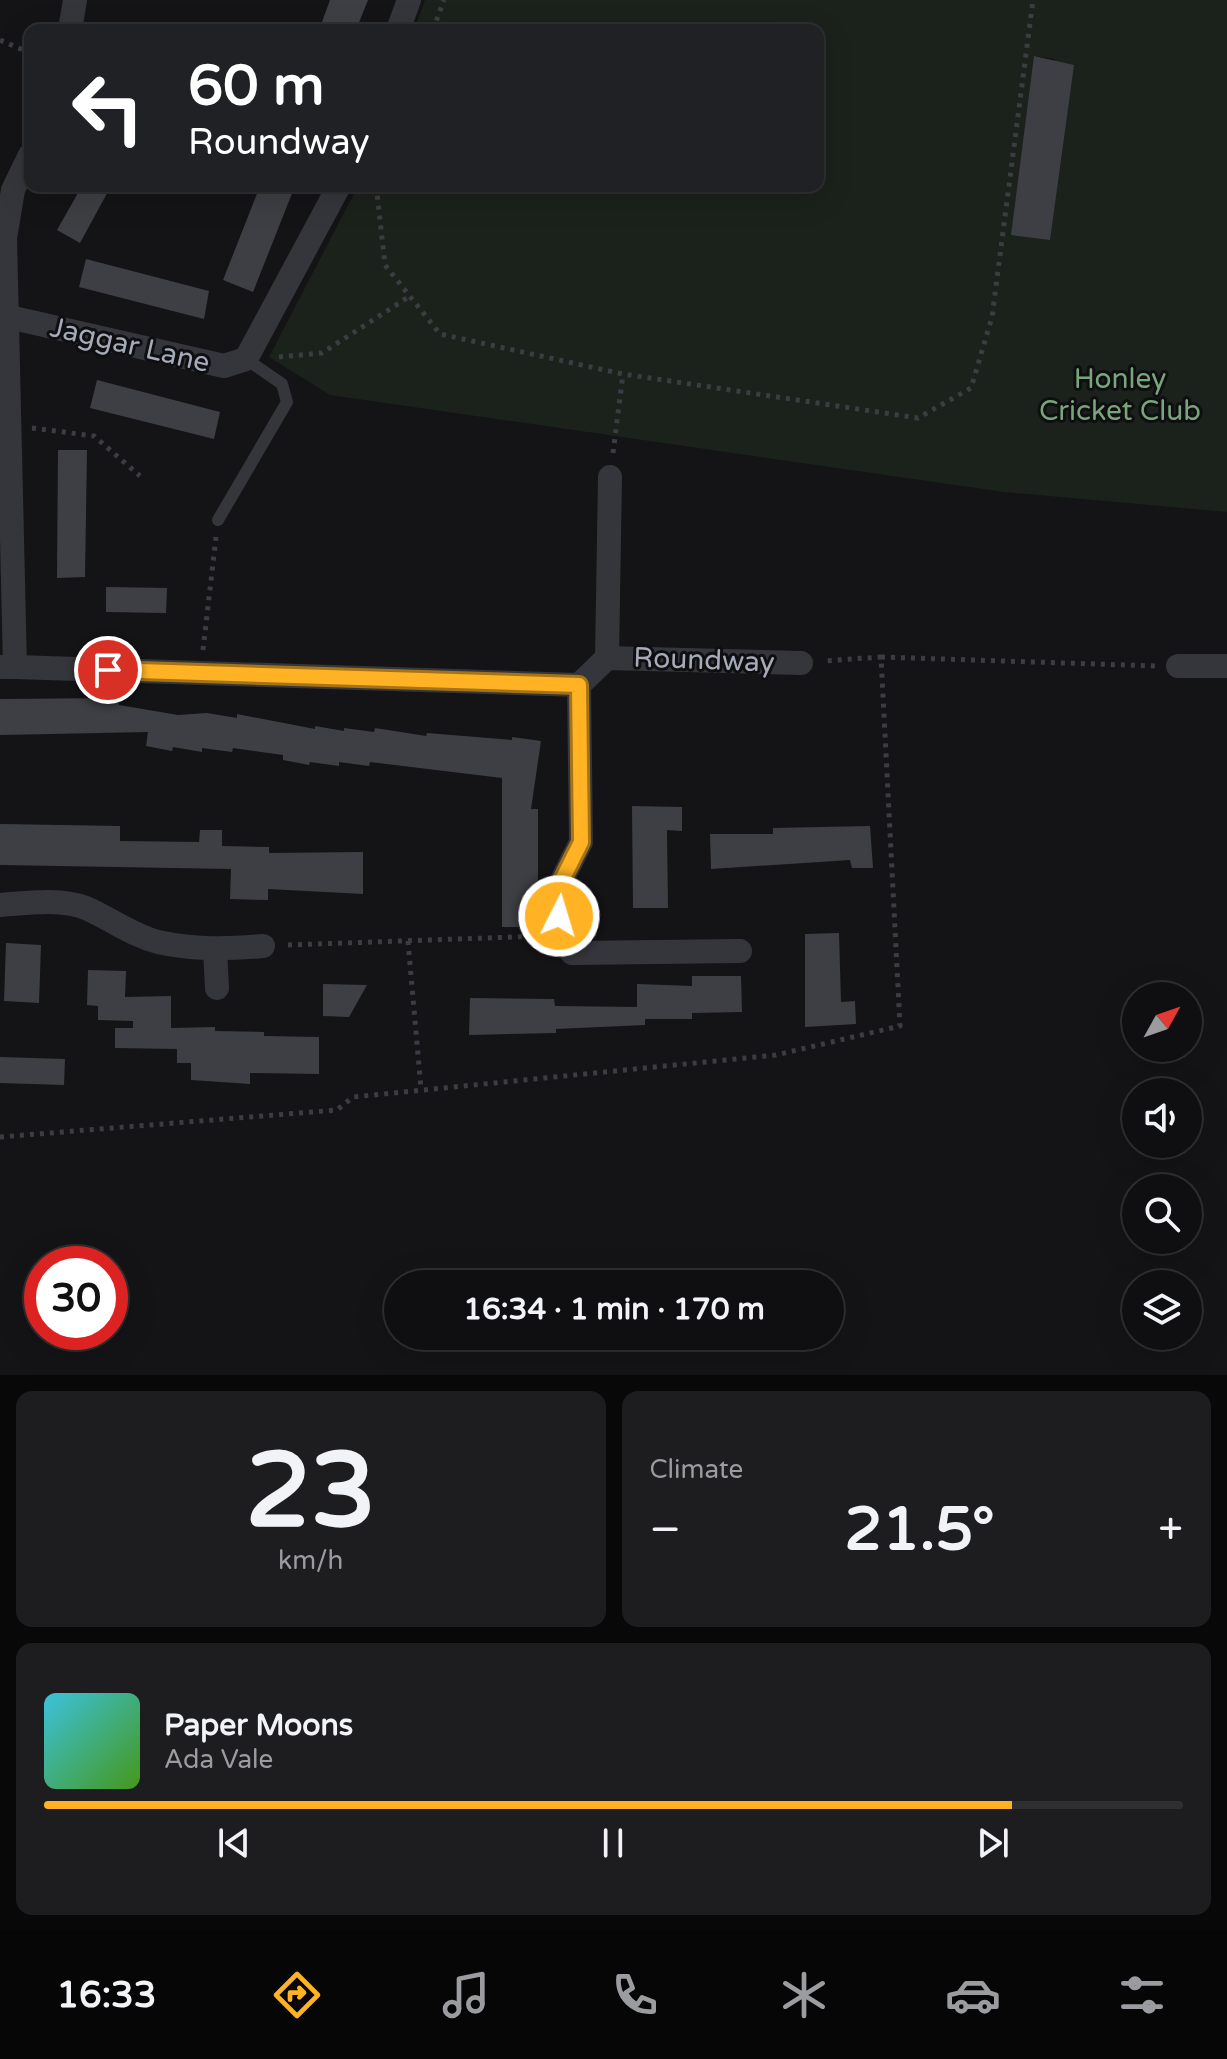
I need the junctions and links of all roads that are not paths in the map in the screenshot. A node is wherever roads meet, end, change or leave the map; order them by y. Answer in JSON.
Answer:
{"nodes":[{"id":1,"x":75,"y":0,"type":"edge"},
{"id":2,"x":409,"y":0,"type":"edge"},
{"id":3,"x":71,"y":24,"type":"edge"},
{"id":4,"x":400,"y":24,"type":"edge"},
{"id":5,"x":24,"y":167,"type":"edge"},
{"id":6,"x":336,"y":192,"type":"edge"},
{"id":7,"x":9,"y":317,"type":"junction"},
{"id":8,"x":246,"y":359,"type":"junction"},
{"id":9,"x":610,"y":477,"type":"road end"},
{"id":10,"x":218,"y":520,"type":"road end"},
{"id":11,"x":607,"y":658,"type":"junction"},
{"id":12,"x":801,"y":663,"type":"road end"},
{"id":13,"x":1178,"y":666,"type":"road end"},
{"id":14,"x":1227,"y":666,"type":"edge"},
{"id":15,"x":8,"y":667,"type":"edge"},
{"id":16,"x":579,"y":685,"type":"junction"},
{"id":17,"x":0,"y":905,"type":"edge"},
{"id":18,"x":263,"y":946,"type":"road end"},
{"id":19,"x":215,"y":950,"type":"junction"},
{"id":20,"x":740,"y":951,"type":"dead end"},
{"id":21,"x":217,"y":988,"type":"dead end"}],
"edges":[{"from":1,"to":3,"type":"street"},
{"from":2,"to":4,"type":"street"},
{"from":5,"to":7,"type":"street"},
{"from":6,"to":8,"type":"street","name":"Jaggar Lane"},
{"from":7,"to":8,"type":"street","name":"Jaggar Lane"},
{"from":7,"to":15,"type":"street"},
{"from":8,"to":10,"type":"lane"},
{"from":9,"to":11,"type":"street","name":"Roundway"},
{"from":11,"to":12,"type":"street","name":"Roundway"},
{"from":11,"to":16,"type":"street","name":"Roundway"},
{"from":13,"to":14,"type":"street"},
{"from":15,"to":16,"type":"street"},
{"from":16,"to":20,"type":"street"},
{"from":17,"to":19,"type":"street"},
{"from":18,"to":19,"type":"street"},
{"from":19,"to":21,"type":"street"}]}
